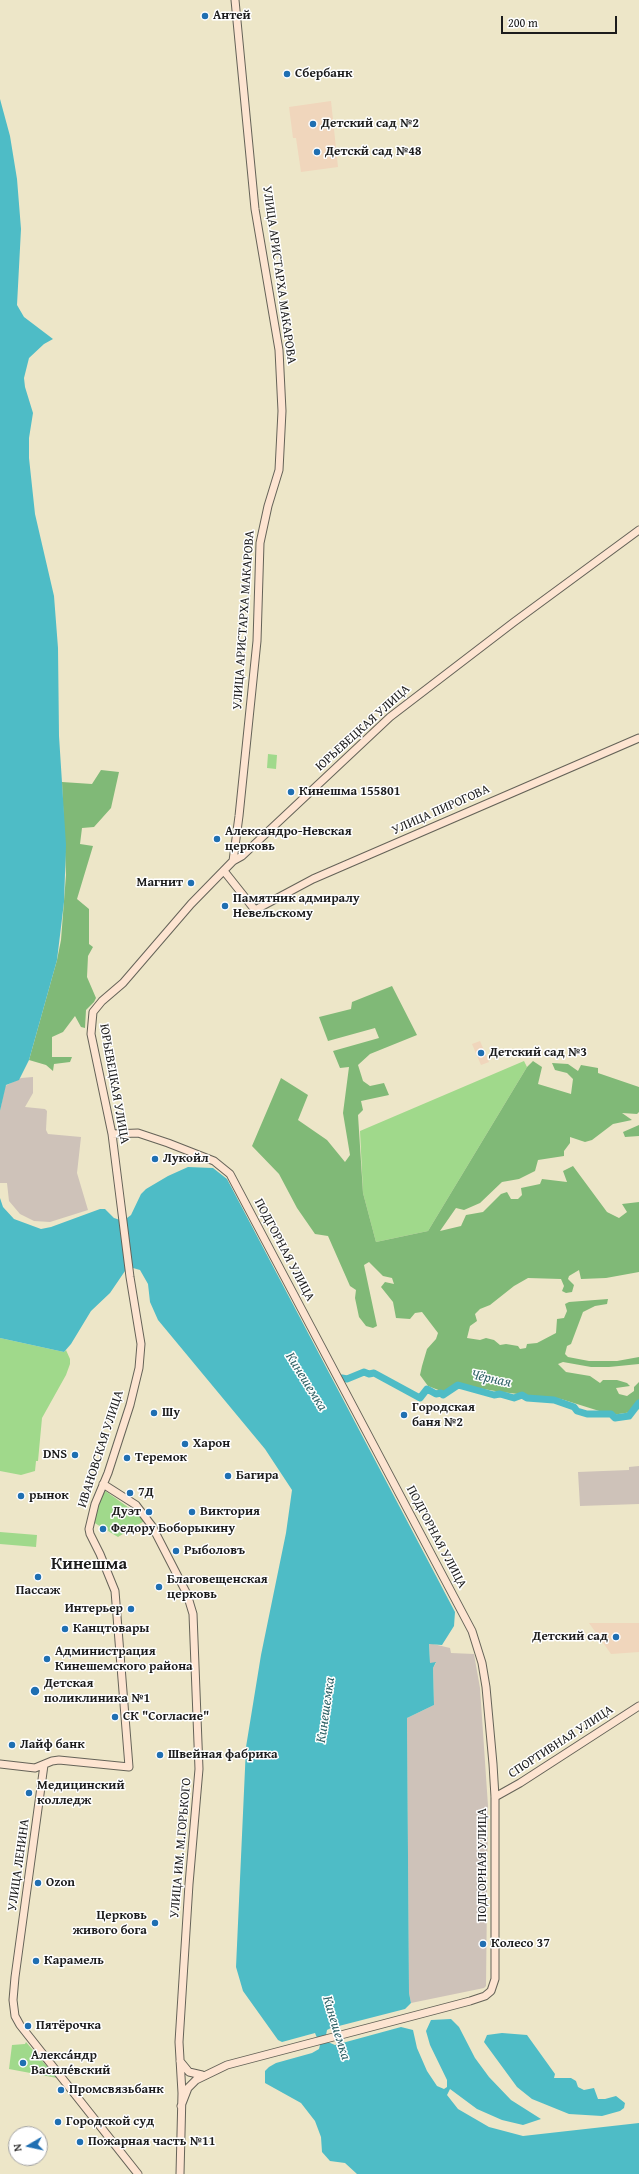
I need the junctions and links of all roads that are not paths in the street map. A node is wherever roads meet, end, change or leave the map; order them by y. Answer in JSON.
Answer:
{"nodes":[{"id":1,"x":235,"y":0,"type":"edge"},
{"id":2,"x":639,"y":530,"type":"edge"},
{"id":3,"x":639,"y":738,"type":"edge"},
{"id":4,"x":233,"y":862,"type":"junction"},
{"id":5,"x":224,"y":871,"type":"junction"},
{"id":6,"x":112,"y":1134,"type":"junction"},
{"id":7,"x":130,"y":1277,"type":"joint"},
{"id":8,"x":103,"y":1484,"type":"junction"},
{"id":9,"x":639,"y":1706,"type":"edge"},
{"id":10,"x":0,"y":1764,"type":"edge"},
{"id":11,"x":44,"y":1765,"type":"junction"},
{"id":12,"x":495,"y":1796,"type":"junction"},
{"id":13,"x":179,"y":2059,"type":"junction"},
{"id":14,"x":202,"y":2075,"type":"junction"},
{"id":15,"x":181,"y":2106,"type":"junction"},
{"id":16,"x":138,"y":2174,"type":"edge"},
{"id":17,"x":180,"y":2174,"type":"edge"}],
"edges":[{"from":1,"to":4,"type":"street","name":"УЛИЦА АРИСТАРХА МАКАРОВА"},
{"from":2,"to":4,"type":"street","name":"ЮРЬЕВЕЦКАЯ УЛИЦА"},
{"from":3,"to":5,"type":"street","name":"УЛИЦА ПИРОГОВА"},
{"from":4,"to":5,"type":"street","name":"ЮРЬЕВЕЦКАЯ УЛИЦА"},
{"from":5,"to":6,"type":"street","name":"ЮРЬЕВЕЦКАЯ УЛИЦА"},
{"from":6,"to":7,"type":"street","name":"ЮРЬЕВЕЦКАЯ УЛИЦА"},
{"from":6,"to":12,"type":"street","name":"ПОДГОРНАЯ УЛИЦА"},
{"from":7,"to":8,"type":"street","name":"ИВАНОВСКАЯ УЛИЦА"},
{"from":8,"to":11,"type":"street","name":"ИВАНОВСКАЯ УЛИЦА"},
{"from":8,"to":13,"type":"street","name":"УЛИЦА ИМ. М.ГОРЬКОГО"},
{"from":9,"to":12,"type":"street","name":"СПОРТИВНАЯ УЛИЦА"},
{"from":10,"to":11,"type":"street"},
{"from":11,"to":16,"type":"street","name":"УЛИЦА ЛЕНИНА"},
{"from":12,"to":14,"type":"street","name":"ПОДГОРНАЯ УЛИЦА"},
{"from":13,"to":14,"type":"street"},
{"from":13,"to":15,"type":"street","name":"УЛИЦА ИМ. М.ГОРЬКОГО"},
{"from":14,"to":15,"type":"street"},
{"from":15,"to":17,"type":"street","name":"УЛИЦА ИМ. М.ГОРЬКОГО"}]}
